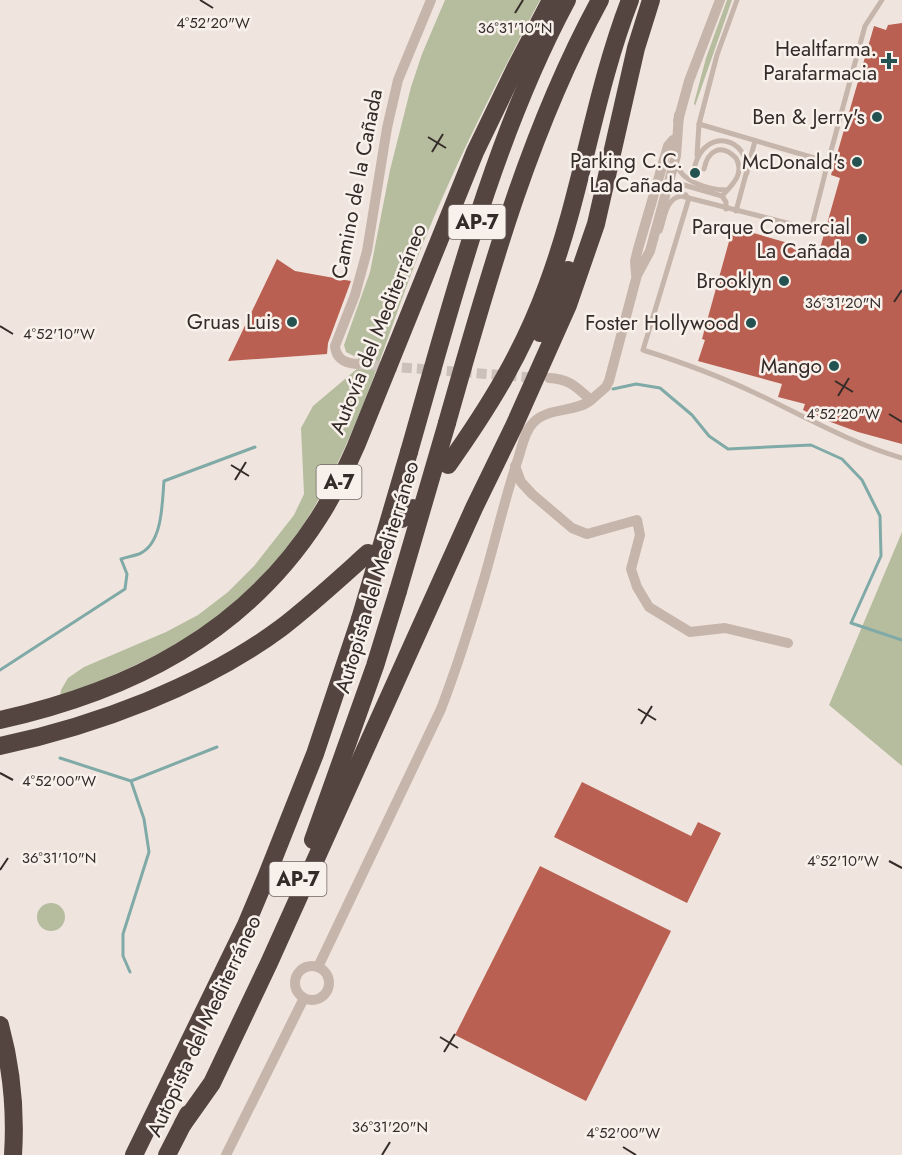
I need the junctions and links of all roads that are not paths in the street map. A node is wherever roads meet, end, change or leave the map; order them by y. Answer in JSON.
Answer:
{"nodes":[{"id":1,"x":431,"y":0,"type":"edge"},
{"id":2,"x":551,"y":0,"type":"edge"},
{"id":3,"x":567,"y":0,"type":"edge"},
{"id":4,"x":600,"y":0,"type":"edge"},
{"id":5,"x":630,"y":0,"type":"edge"},
{"id":6,"x":649,"y":0,"type":"edge"},
{"id":7,"x":720,"y":0,"type":"edge"},
{"id":8,"x":737,"y":0,"type":"edge"},
{"id":9,"x":882,"y":0,"type":"edge"},
{"id":10,"x":679,"y":115,"type":"junction"},
{"id":11,"x":699,"y":124,"type":"junction"},
{"id":12,"x":673,"y":140,"type":"junction"},
{"id":13,"x":755,"y":141,"type":"junction"},
{"id":14,"x":676,"y":156,"type":"junction"},
{"id":15,"x":697,"y":158,"type":"junction"},
{"id":16,"x":828,"y":162,"type":"junction"},
{"id":17,"x":695,"y":165,"type":"dead end"},
{"id":18,"x":704,"y":169,"type":"dead end"},
{"id":19,"x":747,"y":173,"type":"junction"},
{"id":20,"x":702,"y":184,"type":"junction"},
{"id":21,"x":665,"y":185,"type":"junction"},
{"id":22,"x":727,"y":190,"type":"junction"},
{"id":23,"x":708,"y":192,"type":"junction"},
{"id":24,"x":722,"y":196,"type":"junction"},
{"id":25,"x":689,"y":198,"type":"junction"},
{"id":26,"x":726,"y":209,"type":"junction"},
{"id":27,"x":736,"y":211,"type":"junction"},
{"id":28,"x":647,"y":256,"type":"junction"},
{"id":29,"x":636,"y":275,"type":"junction"},
{"id":30,"x":357,"y":364,"type":"tunnel mouth"},
{"id":31,"x":549,"y":378,"type":"tunnel mouth"},
{"id":32,"x":591,"y":400,"type":"junction"},
{"id":33,"x":477,"y":424,"type":"junction"},
{"id":34,"x":902,"y":458,"type":"edge"},
{"id":35,"x":448,"y":465,"type":"dead end"},
{"id":36,"x":515,"y":466,"type":"junction"},
{"id":37,"x":368,"y":553,"type":"dead end"},
{"id":38,"x":788,"y":643,"type":"dead end"},
{"id":39,"x":0,"y":720,"type":"edge"},
{"id":40,"x":0,"y":746,"type":"edge"},
{"id":41,"x":318,"y":967,"type":"junction"},
{"id":42,"x":304,"y":998,"type":"junction"},
{"id":43,"x":0,"y":1025,"type":"edge"},
{"id":44,"x":183,"y":1124,"type":"junction"},
{"id":45,"x":13,"y":1155,"type":"edge"},
{"id":46,"x":134,"y":1155,"type":"edge"},
{"id":47,"x":167,"y":1155,"type":"edge"},
{"id":48,"x":226,"y":1155,"type":"edge"}],
"edges":[{"from":1,"to":30,"type":"street","name":"Camino de la Cañada"},
{"from":2,"to":39,"type":"highway","name":"Autovía del Mediterráneo","number":"A-7"},
{"from":3,"to":46,"type":"highway","name":"Autopista del Mediterráneo","number":"AP-7","bridge":true},
{"from":4,"to":44,"type":"highway","name":"Autopista del Mediterráneo","number":"AP-7","bridge":true},
{"from":5,"to":33,"type":"highway"},
{"from":6,"to":33,"type":"highway"},
{"from":6,"to":44,"type":"highway"},
{"from":7,"to":10,"type":"street"},
{"from":8,"to":11,"type":"lane"},
{"from":9,"to":16,"type":"lane"},
{"from":10,"to":12,"type":"street"},
{"from":10,"to":14,"type":"street"},
{"from":11,"to":13,"type":"lane"},
{"from":11,"to":15,"type":"lane"},
{"from":12,"to":21,"type":"street"},
{"from":12,"to":29,"type":"street"},
{"from":13,"to":16,"type":"lane"},
{"from":13,"to":19,"type":"lane"},
{"from":14,"to":20,"type":"lane"},
{"from":14,"to":21,"type":"street"},
{"from":15,"to":17,"type":"lane"},
{"from":15,"to":19,"type":"lane"},
{"from":16,"to":27,"type":"lane"},
{"from":18,"to":22,"type":"lane"},
{"from":19,"to":27,"type":"lane"},
{"from":20,"to":22,"type":"lane"},
{"from":20,"to":23,"type":"lane"},
{"from":21,"to":23,"type":"lane"},
{"from":21,"to":25,"type":"lane"},
{"from":21,"to":28,"type":"street"},
{"from":22,"to":24,"type":"lane"},
{"from":23,"to":24,"type":"lane"},
{"from":24,"to":26,"type":"lane"},
{"from":25,"to":26,"type":"lane"},
{"from":25,"to":28,"type":"lane"},
{"from":25,"to":34,"type":"lane"},
{"from":26,"to":27,"type":"lane"},
{"from":28,"to":29,"type":"street"},
{"from":29,"to":32,"type":"street"},
{"from":31,"to":32,"type":"street"},
{"from":32,"to":36,"type":"street"},
{"from":33,"to":35,"type":"highway"},
{"from":36,"to":38,"type":"street"},
{"from":36,"to":41,"type":"street"},
{"from":37,"to":40,"type":"highway"},
{"from":41,"to":42,"type":"street"},
{"from":41,"to":42,"type":"street"},
{"from":42,"to":48,"type":"street"},
{"from":43,"to":45,"type":"highway"},
{"from":44,"to":47,"type":"highway","name":"Autopista del Mediterráneo","number":"AP-7"}]}
